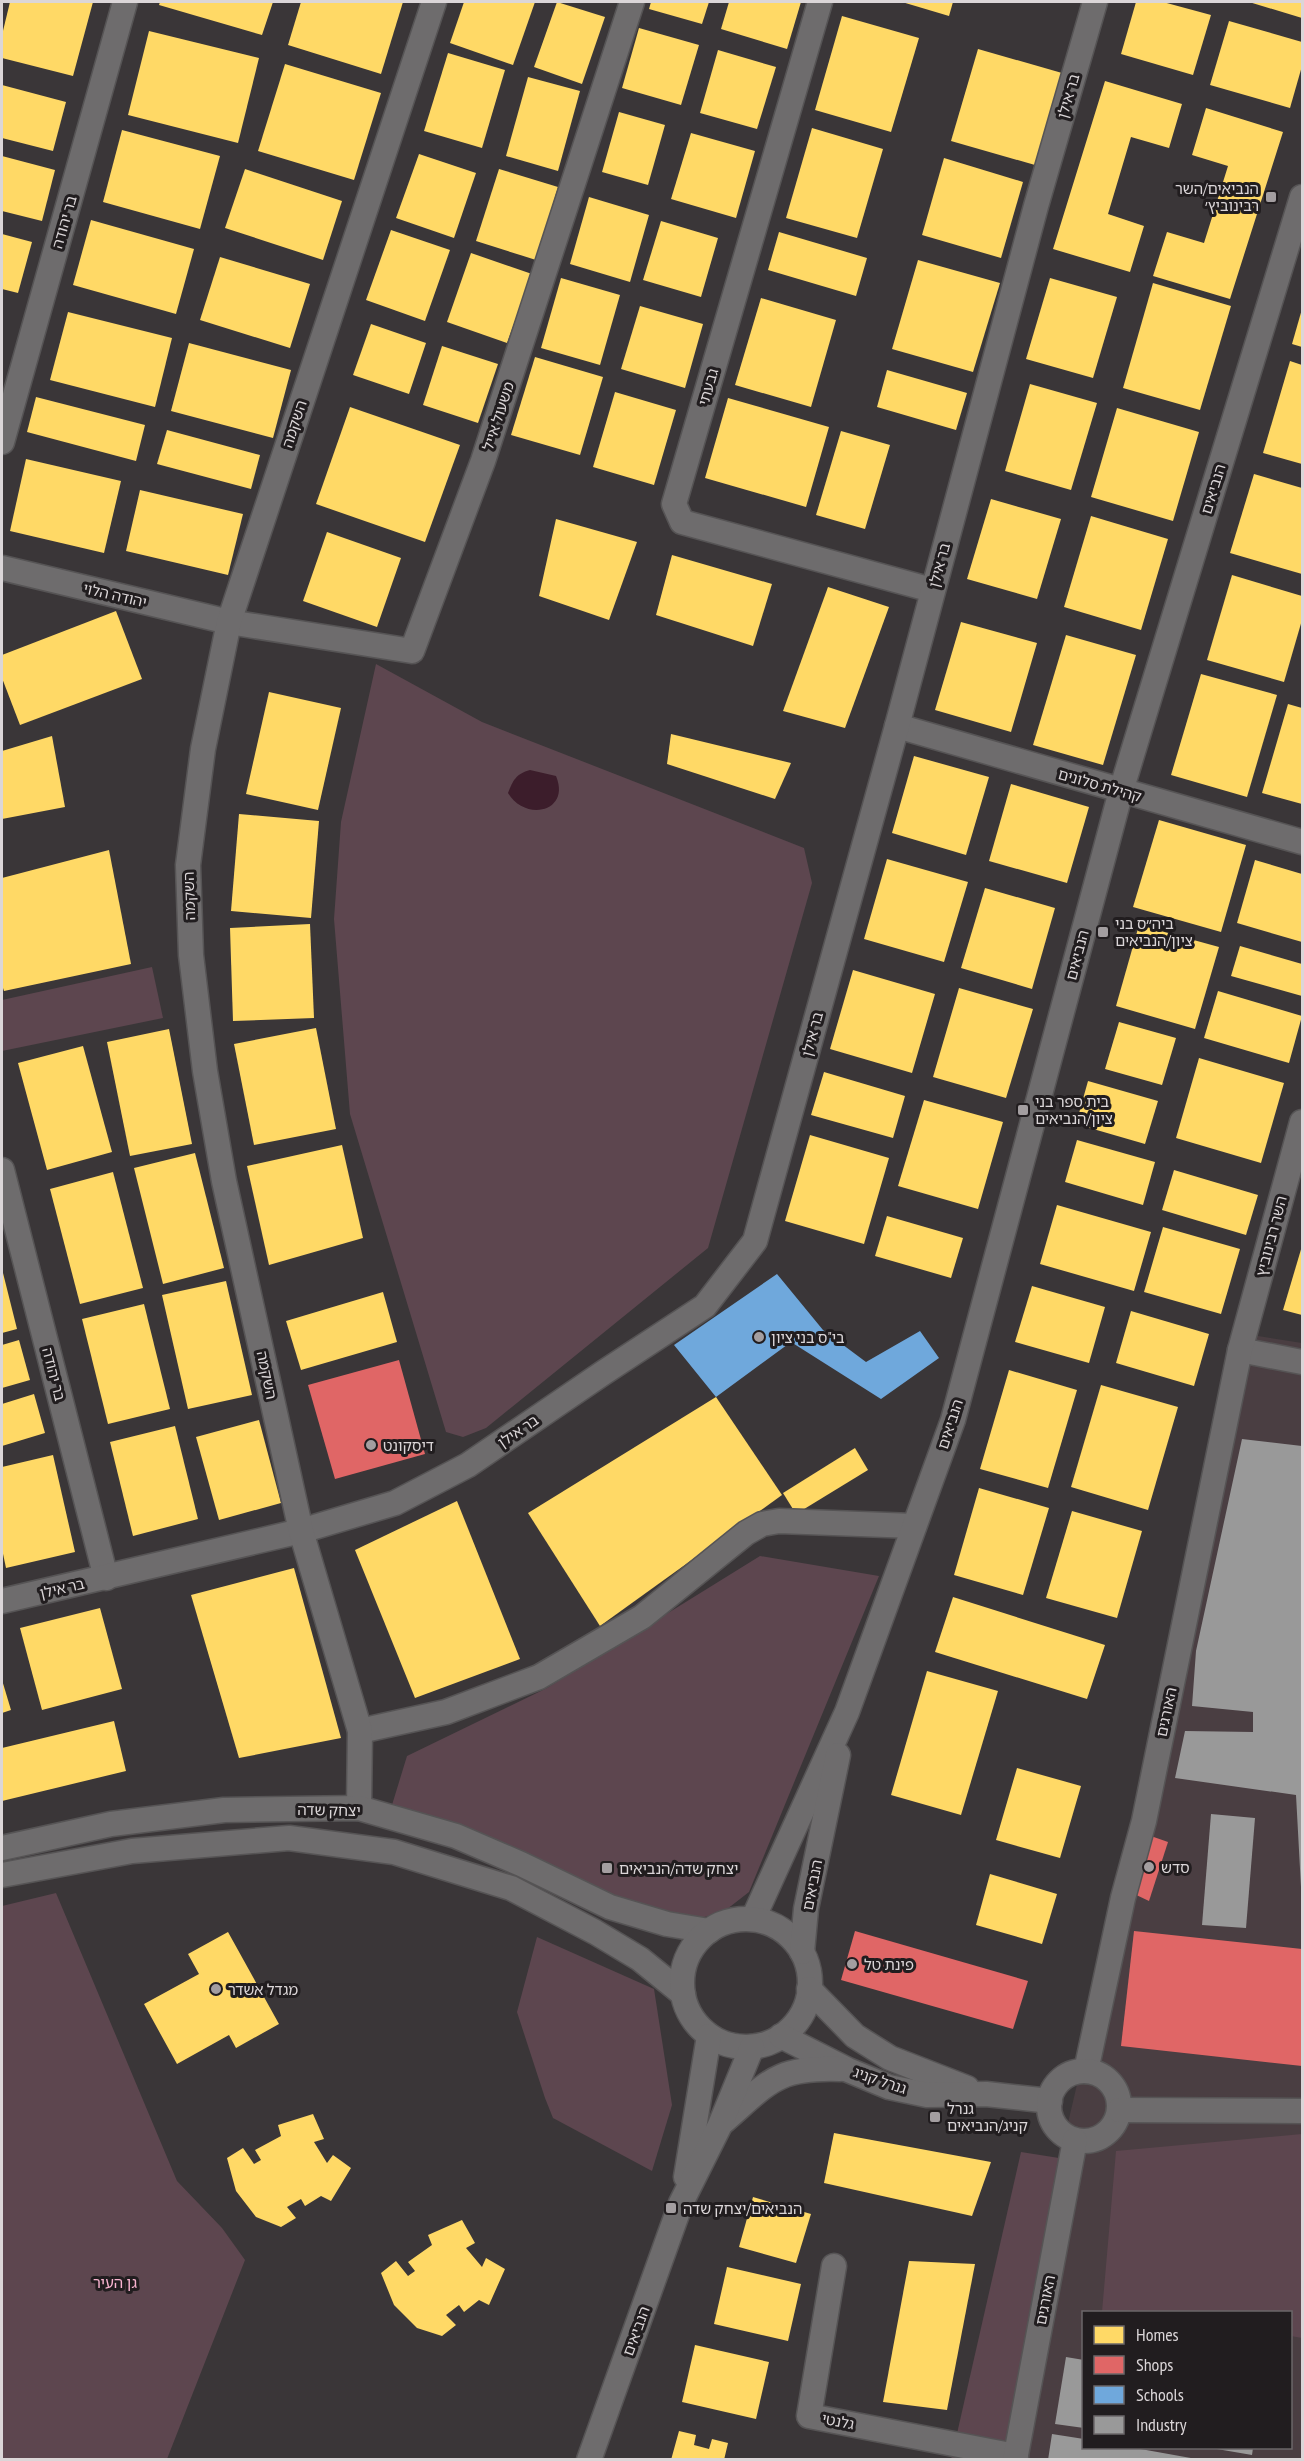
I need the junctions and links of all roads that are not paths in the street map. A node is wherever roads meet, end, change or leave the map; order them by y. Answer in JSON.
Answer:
{"nodes":[{"id":1,"x":125,"y":2,"type":"edge"},
{"id":2,"x":434,"y":2,"type":"edge"},
{"id":3,"x":632,"y":2,"type":"edge"},
{"id":4,"x":820,"y":2,"type":"edge"},
{"id":5,"x":1095,"y":2,"type":"edge"},
{"id":6,"x":1302,"y":197,"type":"edge"},
{"id":7,"x":2,"y":442,"type":"edge"},
{"id":8,"x":2,"y":568,"type":"edge"},
{"id":9,"x":932,"y":590,"type":"junction"},
{"id":10,"x":229,"y":622,"type":"junction"},
{"id":11,"x":897,"y":726,"type":"junction"},
{"id":12,"x":1121,"y":791,"type":"junction"},
{"id":13,"x":1302,"y":842,"type":"edge"},
{"id":14,"x":1302,"y":1122,"type":"edge"},
{"id":15,"x":2,"y":1170,"type":"edge"},
{"id":16,"x":1240,"y":1350,"type":"junction"},
{"id":17,"x":1302,"y":1362,"type":"edge"},
{"id":18,"x":914,"y":1526,"type":"junction"},
{"id":19,"x":301,"y":1531,"type":"junction"},
{"id":20,"x":106,"y":1578,"type":"junction"},
{"id":21,"x":2,"y":1601,"type":"edge"},
{"id":22,"x":847,"y":1712,"type":"junction"},
{"id":23,"x":360,"y":1731,"type":"junction"},
{"id":24,"x":359,"y":1808,"type":"junction"},
{"id":25,"x":4,"y":1846,"type":"edge"},
{"id":26,"x":2,"y":1875,"type":"edge"},
{"id":27,"x":753,"y":1919,"type":"junction"},
{"id":28,"x":709,"y":1931,"type":"junction"},
{"id":29,"x":802,"y":1952,"type":"junction"},
{"id":30,"x":809,"y":1989,"type":"junction"},
{"id":31,"x":682,"y":1994,"type":"junction"},
{"id":32,"x":710,"y":2036,"type":"junction"},
{"id":33,"x":781,"y":2036,"type":"junction"},
{"id":34,"x":752,"y":2047,"type":"junction"},
{"id":35,"x":848,"y":2070,"type":"junction"},
{"id":36,"x":1086,"y":2072,"type":"junction"},
{"id":37,"x":986,"y":2094,"type":"junction"},
{"id":38,"x":1050,"y":2101,"type":"junction"},
{"id":39,"x":1119,"y":2110,"type":"junction"},
{"id":40,"x":1302,"y":2111,"type":"edge"},
{"id":41,"x":720,"y":2125,"type":"junction"},
{"id":42,"x":1075,"y":2140,"type":"junction"},
{"id":43,"x":681,"y":2203,"type":"junction"},
{"id":44,"x":834,"y":2266,"type":"dead end"},
{"id":45,"x":1016,"y":2458,"type":"edge"},
{"id":46,"x":589,"y":2460,"type":"edge"}],
"edges":[{"from":1,"to":7,"type":"street","name":"בר יהודה"},
{"from":2,"to":10,"type":"street","name":"השקמה"},
{"from":3,"to":10,"type":"street","name":"משעול אייל"},
{"from":4,"to":9,"type":"street","name":"גבעתי"},
{"from":5,"to":9,"type":"street","name":"בר אילן"},
{"from":6,"to":12,"type":"street","name":"הנביאים"},
{"from":8,"to":10,"type":"street","name":"יהודה הלוי"},
{"from":9,"to":11,"type":"street","name":"בר אילן"},
{"from":10,"to":19,"type":"street","name":"השקמה"},
{"from":11,"to":12,"type":"street","name":"קהילת סלונים"},
{"from":11,"to":19,"type":"street","name":"בר אילן"},
{"from":12,"to":13,"type":"street","name":"קהילת סלונים"},
{"from":12,"to":18,"type":"street","name":"הנביאים"},
{"from":14,"to":16,"type":"street","name":"השר רבינוביץ"},
{"from":15,"to":20,"type":"street","name":"בר יהודה"},
{"from":16,"to":17,"type":"street"},
{"from":16,"to":36,"type":"street","name":"האורגים"},
{"from":18,"to":22,"type":"street","name":"הנביאים"},
{"from":18,"to":23,"type":"street"},
{"from":19,"to":20,"type":"street","name":"בר אילן"},
{"from":19,"to":23,"type":"street","name":"השקמה"},
{"from":20,"to":21,"type":"street","name":"בר אילן"},
{"from":22,"to":27,"type":"street","name":"הנביאים"},
{"from":22,"to":29,"type":"street","name":"הנביאים"},
{"from":23,"to":24,"type":"street","name":"השקמה"},
{"from":24,"to":25,"type":"street","name":"יצחק שדה"},
{"from":24,"to":28,"type":"street","name":"יצחק שדה"},
{"from":26,"to":31,"type":"street","name":"יצחק שדה"},
{"from":27,"to":28,"type":"street"},
{"from":27,"to":29,"type":"street"},
{"from":28,"to":31,"type":"street"},
{"from":29,"to":30,"type":"street"},
{"from":30,"to":33,"type":"street"},
{"from":30,"to":37,"type":"street","name":"גנרל קניג"},
{"from":31,"to":32,"type":"street"},
{"from":32,"to":34,"type":"street"},
{"from":32,"to":43,"type":"street","name":"הנביאים"},
{"from":33,"to":34,"type":"street"},
{"from":33,"to":35,"type":"street","name":"גנרל קניג"},
{"from":34,"to":41,"type":"street","name":"הנביאים"},
{"from":35,"to":37,"type":"street","name":"גנרל קניג"},
{"from":35,"to":41,"type":"street"},
{"from":36,"to":38,"type":"street"},
{"from":36,"to":39,"type":"street"},
{"from":37,"to":38,"type":"street","name":"גנרל קניג"},
{"from":38,"to":42,"type":"street"},
{"from":39,"to":40,"type":"street"},
{"from":39,"to":42,"type":"street"},
{"from":41,"to":43,"type":"street","name":"הנביאים"},
{"from":42,"to":45,"type":"street","name":"האורגים"},
{"from":43,"to":46,"type":"street","name":"הנביאים"},
{"from":44,"to":45,"type":"street","name":"גלנטי"}]}
